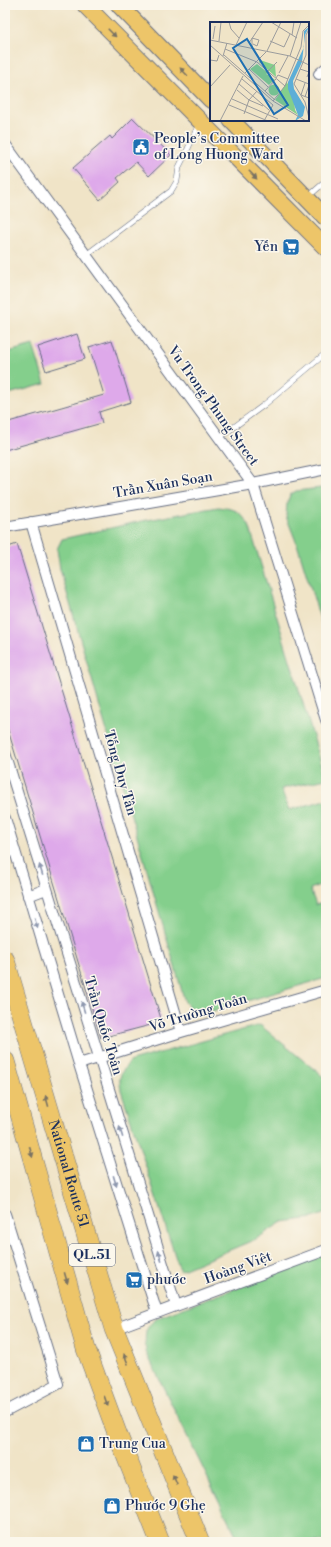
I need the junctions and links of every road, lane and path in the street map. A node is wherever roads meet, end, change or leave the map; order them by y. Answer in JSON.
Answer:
{"nodes":[{"id":1,"x":85,"y":5,"type":"edge"},
{"id":2,"x":119,"y":5,"type":"edge"},
{"id":3,"x":210,"y":99,"type":"edge"},
{"id":4,"x":200,"y":121,"type":"junction"},
{"id":5,"x":231,"y":121,"type":"edge"},
{"id":6,"x":5,"y":144,"type":"edge"},
{"id":7,"x":326,"y":181,"type":"edge"},
{"id":8,"x":306,"y":198,"type":"junction"},
{"id":9,"x":326,"y":218,"type":"edge"},
{"id":10,"x":326,"y":248,"type":"edge"},
{"id":11,"x":86,"y":255,"type":"junction"},
{"id":12,"x":326,"y":353,"type":"edge"},
{"id":13,"x":219,"y":438,"type":"junction"},
{"id":14,"x":326,"y":469,"type":"edge"},
{"id":15,"x":253,"y":484,"type":"junction"},
{"id":16,"x":31,"y":522,"type":"junction"},
{"id":17,"x":5,"y":526,"type":"edge"},
{"id":18,"x":326,"y":720,"type":"edge"},
{"id":19,"x":5,"y":753,"type":"edge"},
{"id":20,"x":5,"y":818,"type":"edge"},
{"id":21,"x":46,"y":889,"type":"junction"},
{"id":22,"x":28,"y":896,"type":"junction"},
{"id":23,"x":5,"y":960,"type":"edge"},
{"id":24,"x":326,"y":990,"type":"edge"},
{"id":25,"x":181,"y":1032,"type":"junction"},
{"id":26,"x":98,"y":1058,"type":"junction"},
{"id":27,"x":5,"y":1061,"type":"edge"},
{"id":28,"x":79,"y":1064,"type":"junction"},
{"id":29,"x":5,"y":1214,"type":"edge"},
{"id":30,"x":326,"y":1250,"type":"edge"},
{"id":31,"x":176,"y":1306,"type":"junction"},
{"id":32,"x":157,"y":1313,"type":"junction"},
{"id":33,"x":114,"y":1329,"type":"junction"},
{"id":34,"x":5,"y":1412,"type":"edge"},
{"id":35,"x":160,"y":1542,"type":"edge"},
{"id":36,"x":200,"y":1542,"type":"edge"}],
"edges":[{"from":1,"to":4,"type":"main road","one_way":true},
{"from":3,"to":2,"type":"main road","one_way":true},
{"from":4,"to":10,"type":"main road","one_way":true},
{"from":4,"to":11,"type":"lane"},
{"from":5,"to":8,"type":"main road"},
{"from":6,"to":11,"type":"street","name":"Vu Trong Phung Street"},
{"from":7,"to":8,"type":"lane"},
{"from":8,"to":9,"type":"main road"},
{"from":11,"to":13,"type":"street","name":"Vu Trong Phung Street"},
{"from":12,"to":13,"type":"lane"},
{"from":13,"to":15,"type":"street","name":"Vu Trong Phung Street"},
{"from":14,"to":15,"type":"street","name":"Trần Xuân Soạn"},
{"from":15,"to":16,"type":"street","name":"Trần Xuân Soạn"},
{"from":15,"to":18,"type":"street","name":"Vu Trong Phung Street"},
{"from":16,"to":17,"type":"street","name":"Trần Xuân Soạn"},
{"from":16,"to":25,"type":"street","name":"Tống Duy Tân"},
{"from":21,"to":19,"type":"street","name":"Trần Quốc Toản","one_way":true},
{"from":20,"to":22,"type":"street"},
{"from":21,"to":22,"type":"street"},
{"from":26,"to":21,"type":"street","name":"Trần Quốc Toản","one_way":true},
{"from":22,"to":28,"type":"street","one_way":true},
{"from":33,"to":23,"type":"highway","name":"National Route 51","number":"QL.51","one_way":true},
{"from":24,"to":25,"type":"street","name":"Võ Trường Toản"},
{"from":25,"to":26,"type":"street","name":"Võ Trường Toản"},
{"from":26,"to":28,"type":"street","name":"Võ Trường Toản"},
{"from":31,"to":26,"type":"street","name":"Trần Quốc Toản","one_way":true},
{"from":27,"to":35,"type":"highway","number":"QL.51","one_way":true},
{"from":28,"to":32,"type":"street","one_way":true},
{"from":29,"to":34,"type":"street"},
{"from":30,"to":31,"type":"street","name":"Hoàng Việt"},
{"from":31,"to":32,"type":"street","name":"Hoàng Việt"},
{"from":32,"to":33,"type":"street","name":"Hoàng Việt"},
{"from":36,"to":33,"type":"highway","name":"National Route 51","number":"QL.51","one_way":true}]}
